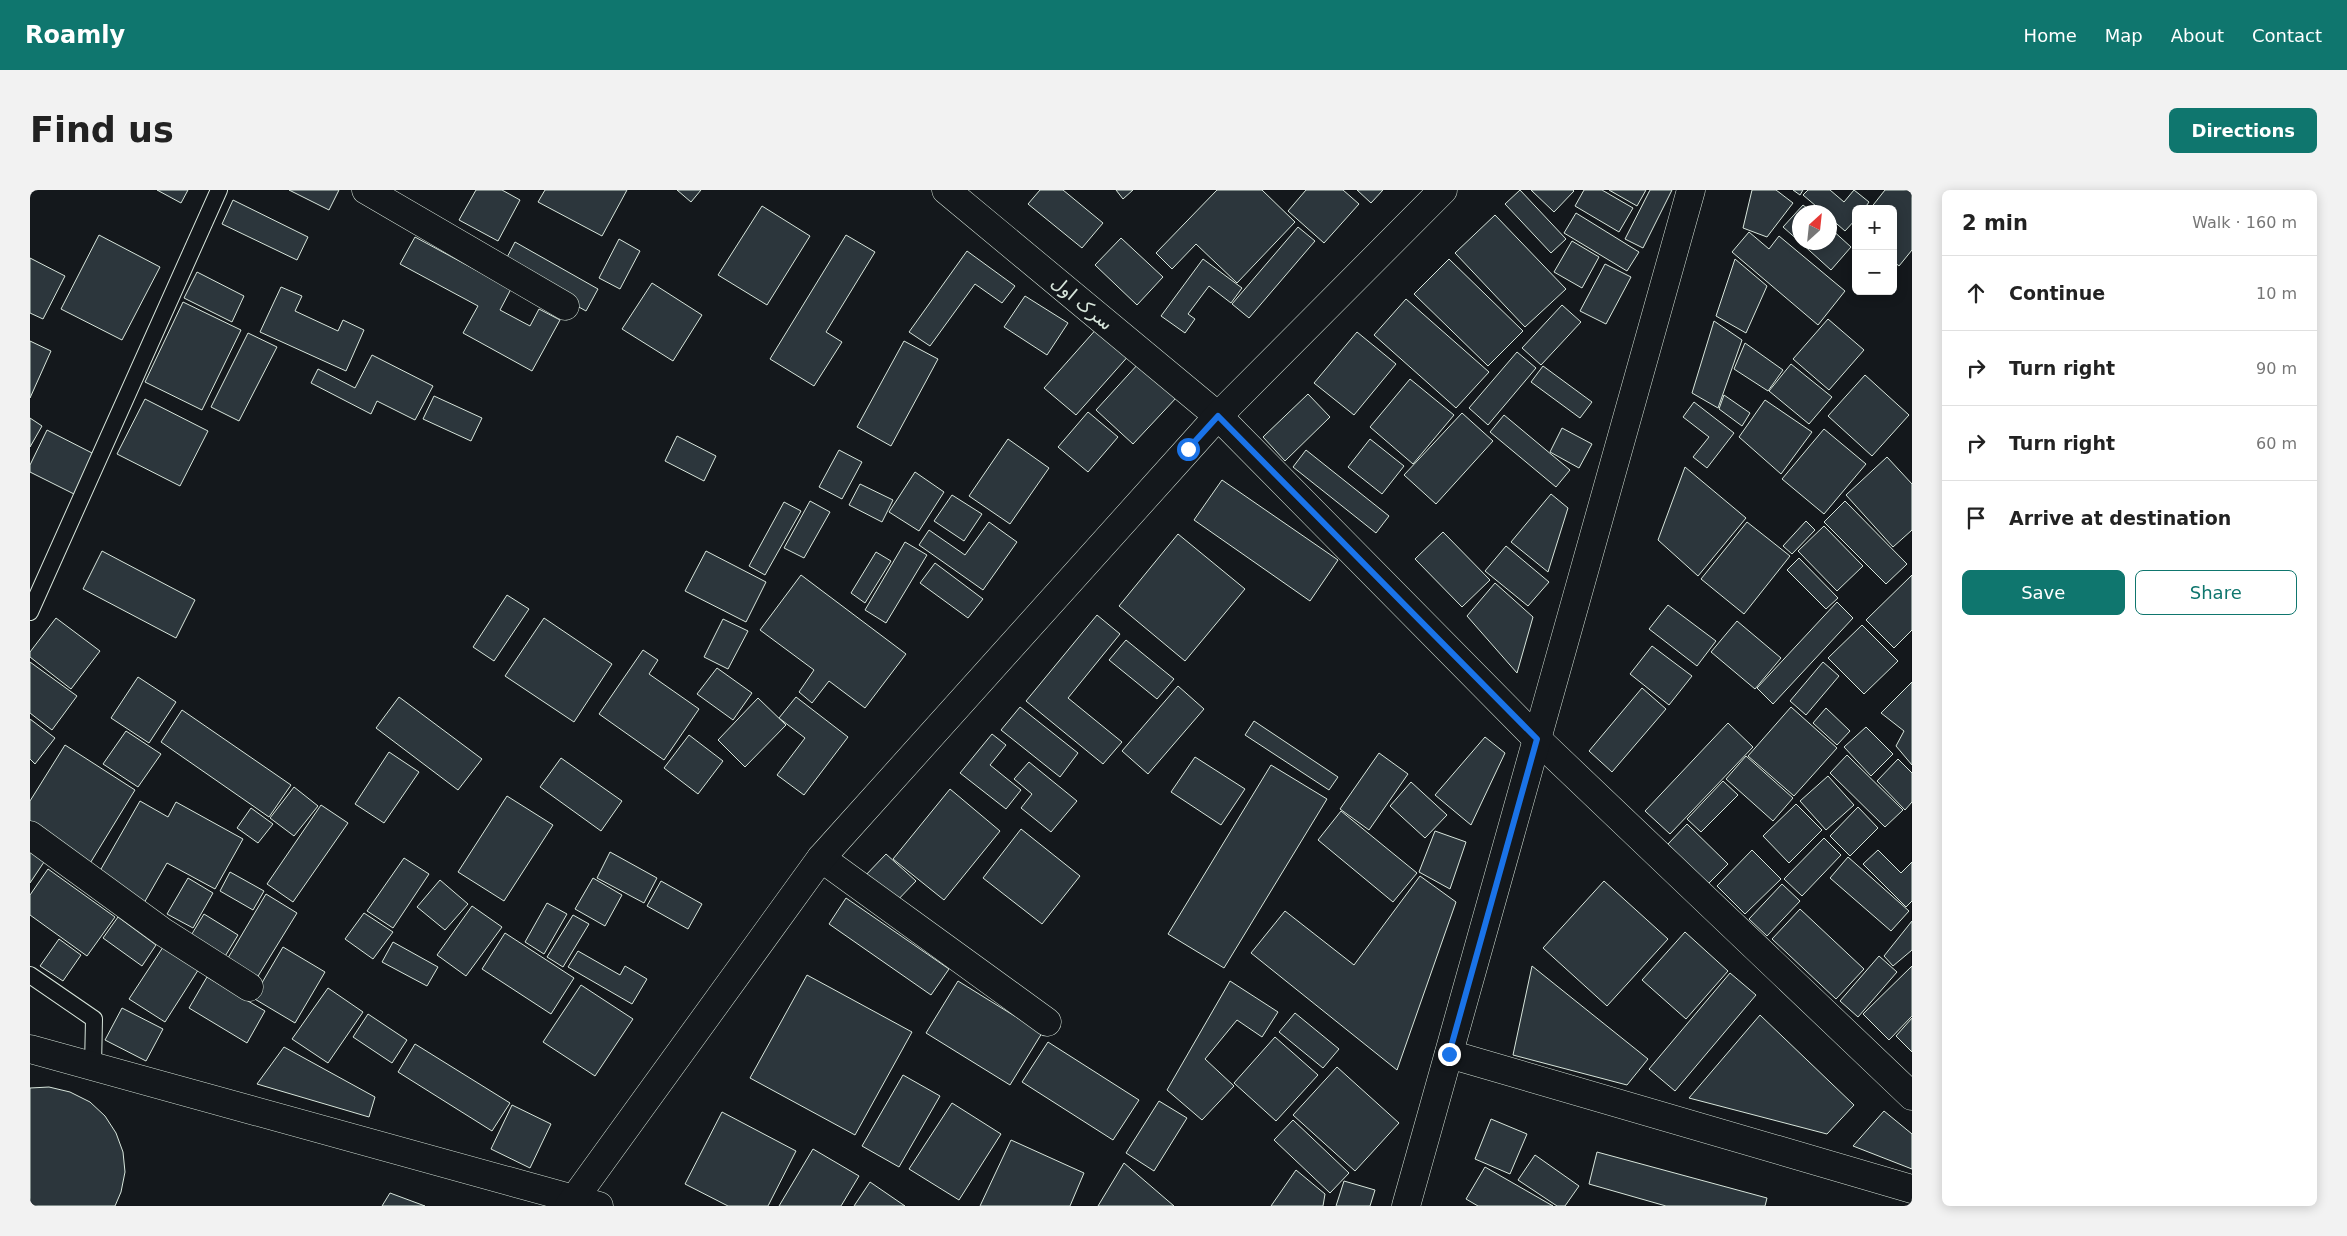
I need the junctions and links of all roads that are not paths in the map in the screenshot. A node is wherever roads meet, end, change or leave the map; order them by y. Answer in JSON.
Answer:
{"nodes":[{"id":1,"x":219,"y":190,"type":"edge"},
{"id":2,"x":366,"y":190,"type":"edge"},
{"id":3,"x":946,"y":190,"type":"edge"},
{"id":4,"x":1443,"y":190,"type":"edge"},
{"id":5,"x":1691,"y":190,"type":"edge"},
{"id":6,"x":565,"y":306,"type":"dead end"},
{"id":7,"x":1218,"y":416,"type":"junction"},
{"id":8,"x":30,"y":612,"type":"edge"},
{"id":9,"x":1537,"y":739,"type":"junction"},
{"id":10,"x":30,"y":835,"type":"edge"},
{"id":11,"x":821,"y":858,"type":"junction"},
{"id":12,"x":30,"y":975,"type":"edge"},
{"id":13,"x":249,"y":987,"type":"dead end"},
{"id":14,"x":1047,"y":1022,"type":"dead end"},
{"id":15,"x":30,"y":1049,"type":"edge"},
{"id":16,"x":1449,"y":1054,"type":"junction"},
{"id":17,"x":93,"y":1066,"type":"junction"},
{"id":18,"x":1912,"y":1096,"type":"edge"},
{"id":19,"x":1912,"y":1189,"type":"edge"},
{"id":20,"x":571,"y":1202,"type":"edge"},
{"id":21,"x":599,"y":1206,"type":"edge"},
{"id":22,"x":1406,"y":1206,"type":"edge"}],
"edges":[{"from":1,"to":8,"type":"lane"},
{"from":2,"to":6,"type":"street"},
{"from":3,"to":7,"type":"street","name":"سرک اول"},
{"from":4,"to":7,"type":"street"},
{"from":5,"to":9,"type":"street"},
{"from":7,"to":9,"type":"street","name":"سرک اول"},
{"from":7,"to":11,"type":"street"},
{"from":9,"to":16,"type":"street"},
{"from":9,"to":18,"type":"street","name":"سرک اول"},
{"from":10,"to":13,"type":"street"},
{"from":11,"to":14,"type":"street"},
{"from":11,"to":20,"type":"street"},
{"from":12,"to":17,"type":"lane"},
{"from":15,"to":17,"type":"street"},
{"from":16,"to":19,"type":"street"},
{"from":16,"to":22,"type":"street"},
{"from":17,"to":20,"type":"street"},
{"from":20,"to":21,"type":"street"}]}
